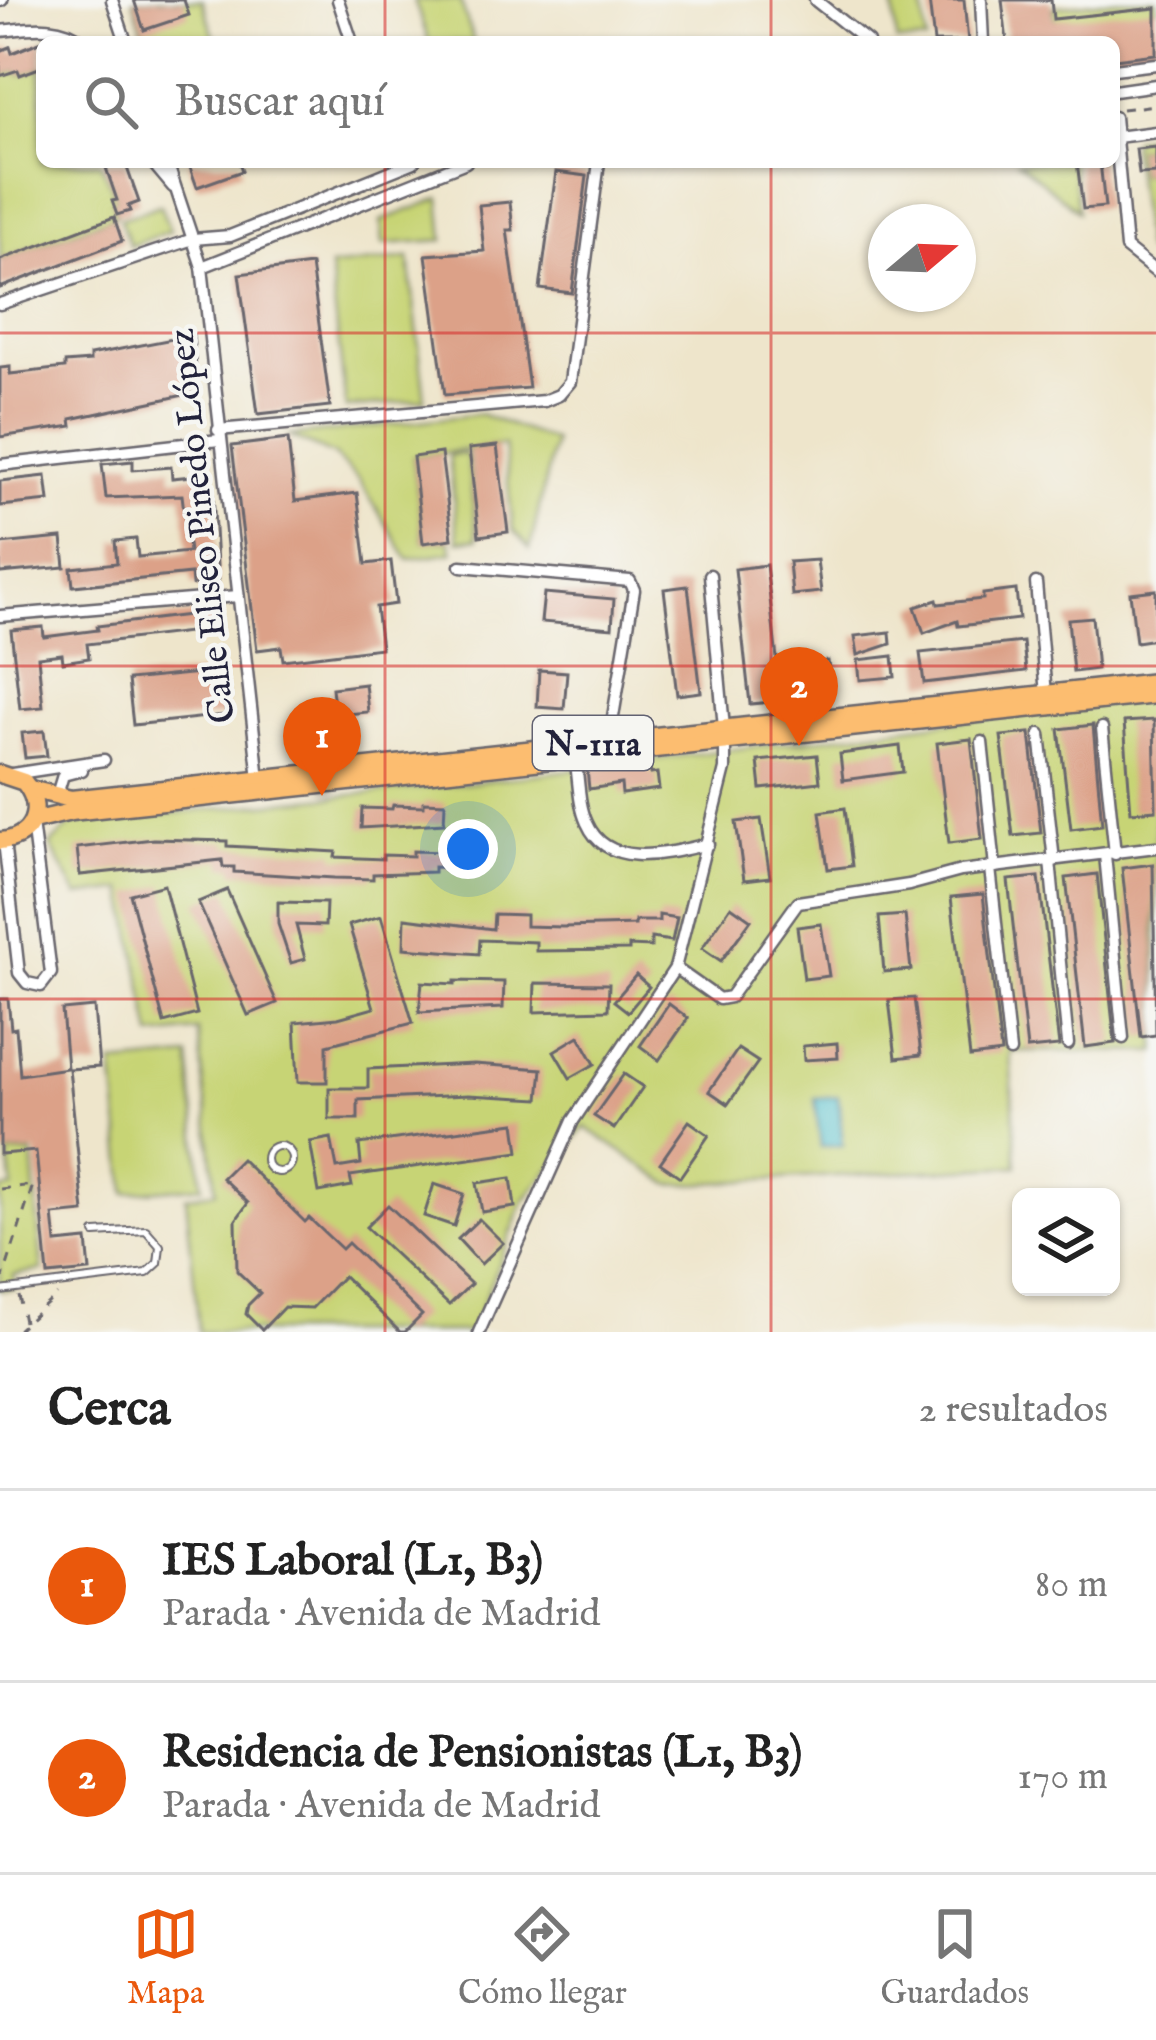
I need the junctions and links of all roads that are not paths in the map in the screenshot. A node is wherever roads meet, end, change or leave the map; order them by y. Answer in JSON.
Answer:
{"nodes":[{"id":1,"x":112,"y":0,"type":"edge"},
{"id":2,"x":338,"y":0,"type":"edge"},
{"id":3,"x":815,"y":0,"type":"edge"},
{"id":4,"x":981,"y":0,"type":"edge"},
{"id":5,"x":0,"y":31,"type":"edge"},
{"id":6,"x":78,"y":36,"type":"edge"},
{"id":7,"x":125,"y":36,"type":"edge"},
{"id":8,"x":350,"y":36,"type":"edge"},
{"id":9,"x":860,"y":36,"type":"edge"},
{"id":10,"x":983,"y":36,"type":"edge"},
{"id":11,"x":1156,"y":64,"type":"edge"},
{"id":12,"x":1120,"y":68,"type":"edge"},
{"id":13,"x":1156,"y":86,"type":"edge"},
{"id":14,"x":1120,"y":90,"type":"edge"},
{"id":15,"x":1156,"y":132,"type":"edge"},
{"id":16,"x":1120,"y":136,"type":"edge"},
{"id":17,"x":157,"y":168,"type":"edge"},
{"id":18,"x":169,"y":168,"type":"edge"},
{"id":19,"x":389,"y":168,"type":"edge"},
{"id":20,"x":451,"y":168,"type":"edge"},
{"id":21,"x":598,"y":168,"type":"edge"},
{"id":22,"x":1119,"y":168,"type":"edge"},
{"id":23,"x":177,"y":191,"type":"junction"},
{"id":24,"x":193,"y":239,"type":"junction"},
{"id":25,"x":202,"y":267,"type":"junction"},
{"id":26,"x":1156,"y":272,"type":"edge"},
{"id":27,"x":0,"y":304,"type":"edge"},
{"id":28,"x":219,"y":435,"type":"junction"},
{"id":29,"x":0,"y":465,"type":"edge"},
{"id":30,"x":461,"y":566,"type":"dead end"},
{"id":31,"x":710,"y":575,"type":"dead end"},
{"id":32,"x":1036,"y":583,"type":"dead end"},
{"id":33,"x":238,"y":596,"type":"junction"},
{"id":34,"x":0,"y":616,"type":"edge"},
{"id":35,"x":1156,"y":682,"type":"edge"},
{"id":36,"x":1046,"y":694,"type":"junction"},
{"id":37,"x":1156,"y":695,"type":"edge"},
{"id":38,"x":1102,"y":728,"type":"dead end"},
{"id":39,"x":1040,"y":734,"type":"dead end"},
{"id":40,"x":724,"y":735,"type":"junction"},
{"id":41,"x":609,"y":741,"type":"junction"},
{"id":42,"x":982,"y":742,"type":"dead end"},
{"id":43,"x":575,"y":758,"type":"junction"},
{"id":44,"x":4,"y":774,"type":"edge"},
{"id":45,"x":259,"y":779,"type":"junction"},
{"id":46,"x":30,"y":789,"type":"junction"},
{"id":47,"x":63,"y":798,"type":"junction"},
{"id":48,"x":33,"y":822,"type":"junction"},
{"id":49,"x":2,"y":841,"type":"edge"},
{"id":50,"x":708,"y":844,"type":"junction"},
{"id":51,"x":1156,"y":847,"type":"edge"},
{"id":52,"x":1110,"y":855,"type":"junction"},
{"id":53,"x":1052,"y":861,"type":"junction"},
{"id":54,"x":993,"y":868,"type":"junction"},
{"id":55,"x":676,"y":968,"type":"junction"},
{"id":56,"x":1124,"y":1038,"type":"dead end"},
{"id":57,"x":1068,"y":1044,"type":"dead end"},
{"id":58,"x":1010,"y":1051,"type":"dead end"},
{"id":59,"x":266,"y":1159,"type":"joint"},
{"id":60,"x":94,"y":1233,"type":"dead end"},
{"id":61,"x":0,"y":1289,"type":"edge"},
{"id":62,"x":479,"y":1332,"type":"edge"}],
"edges":[{"from":1,"to":7,"type":"street"},
{"from":2,"to":8,"type":"street"},
{"from":3,"to":9,"type":"street"},
{"from":4,"to":10,"type":"street"},
{"from":5,"to":6,"type":"street"},
{"from":11,"to":12,"type":"street"},
{"from":13,"to":14,"type":"street"},
{"from":15,"to":16,"type":"street"},
{"from":17,"to":23,"type":"street"},
{"from":18,"to":23,"type":"street","name":"Calle Eliseo Pinedo López"},
{"from":19,"to":24,"type":"street"},
{"from":20,"to":25,"type":"street"},
{"from":21,"to":28,"type":"street"},
{"from":22,"to":26,"type":"street"},
{"from":23,"to":24,"type":"street","name":"Calle Eliseo Pinedo López"},
{"from":24,"to":25,"type":"street","name":"Calle Eliseo Pinedo López"},
{"from":24,"to":27,"type":"street"},
{"from":25,"to":28,"type":"street","name":"Calle Eliseo Pinedo López"},
{"from":28,"to":29,"type":"street"},
{"from":28,"to":33,"type":"street","name":"Calle Eliseo Pinedo López"},
{"from":30,"to":41,"type":"street"},
{"from":31,"to":40,"type":"street"},
{"from":32,"to":36,"type":"street"},
{"from":33,"to":34,"type":"street"},
{"from":33,"to":45,"type":"street","name":"Calle Eliseo Pinedo López"},
{"from":35,"to":36,"type":"main road","number":"N-111a"},
{"from":36,"to":40,"type":"main road","number":"N-111a"},
{"from":37,"to":40,"type":"main road","number":"N-111a"},
{"from":38,"to":52,"type":"street"},
{"from":39,"to":53,"type":"street"},
{"from":40,"to":41,"type":"main road","number":"N-111a"},
{"from":40,"to":43,"type":"main road","number":"N-111a"},
{"from":40,"to":50,"type":"street"},
{"from":41,"to":45,"type":"main road","number":"N-111a"},
{"from":42,"to":54,"type":"street"},
{"from":43,"to":48,"type":"main road","number":"N-111a"},
{"from":43,"to":50,"type":"street"},
{"from":44,"to":46,"type":"main road","number":"N-111a"},
{"from":44,"to":47,"type":"street"},
{"from":45,"to":47,"type":"main road","number":"N-111a"},
{"from":46,"to":47,"type":"main road","number":"N-111a"},
{"from":46,"to":48,"type":"main road"},
{"from":48,"to":49,"type":"main road","number":"N-111a"},
{"from":48,"to":49,"type":"street"},
{"from":50,"to":55,"type":"street"},
{"from":51,"to":52,"type":"street"},
{"from":52,"to":53,"type":"street"},
{"from":52,"to":56,"type":"street"},
{"from":53,"to":54,"type":"street"},
{"from":53,"to":57,"type":"street"},
{"from":54,"to":55,"type":"street"},
{"from":54,"to":58,"type":"street"},
{"from":55,"to":62,"type":"street"},
{"from":59,"to":59,"type":"lane"},
{"from":60,"to":61,"type":"lane"}]}
